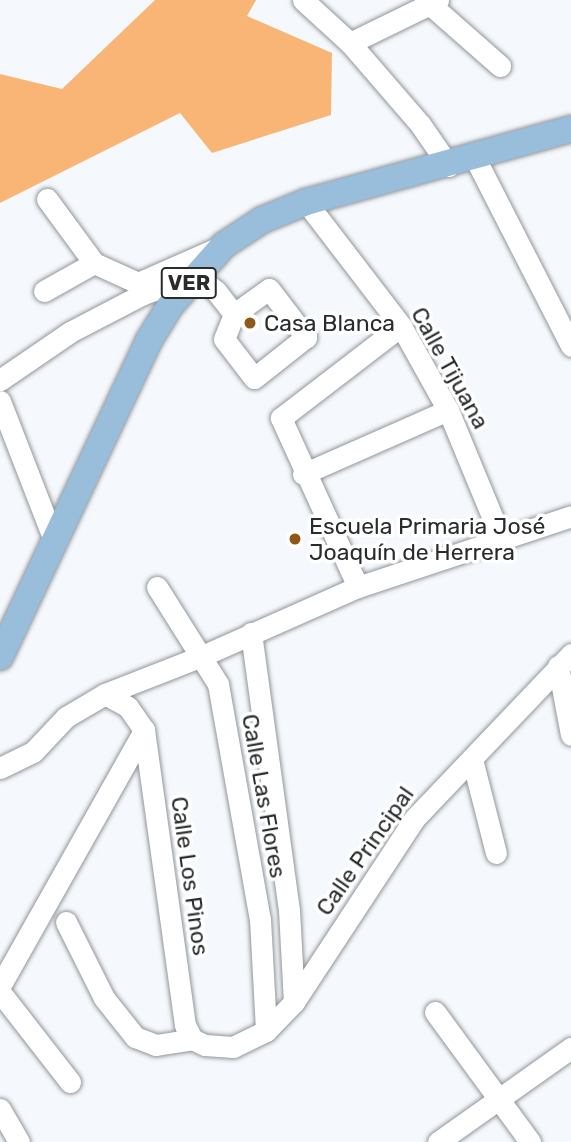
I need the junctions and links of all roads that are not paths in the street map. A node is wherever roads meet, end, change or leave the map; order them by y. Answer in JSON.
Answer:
{"nodes":[{"id":1,"x":303,"y":0,"type":"edge"},
{"id":2,"x":431,"y":2,"type":"edge"},
{"id":3,"x":350,"y":43,"type":"junction"},
{"id":4,"x":500,"y":66,"type":"dead end"},
{"id":5,"x":571,"y":129,"type":"edge"},
{"id":6,"x":475,"y":158,"type":"junction"},
{"id":7,"x":449,"y":166,"type":"junction"},
{"id":8,"x":47,"y":199,"type":"dead end"},
{"id":9,"x":306,"y":202,"type":"junction"},
{"id":10,"x":224,"y":245,"type":"junction"},
{"id":11,"x":94,"y":263,"type":"junction"},
{"id":12,"x":196,"y":275,"type":"junction"},
{"id":13,"x":141,"y":289,"type":"junction"},
{"id":14,"x":44,"y":291,"type":"dead end"},
{"id":15,"x":234,"y":314,"type":"dead end"},
{"id":16,"x":401,"y":326,"type":"junction"},
{"id":17,"x":571,"y":346,"type":"edge"},
{"id":18,"x":0,"y":380,"type":"edge"},
{"id":19,"x":0,"y":401,"type":"edge"},
{"id":20,"x":448,"y":410,"type":"junction"},
{"id":21,"x":303,"y":474,"type":"junction"},
{"id":22,"x":571,"y":516,"type":"edge"},
{"id":23,"x":501,"y":538,"type":"junction"},
{"id":24,"x":55,"y":543,"type":"junction"},
{"id":25,"x":157,"y":587,"type":"dead end"},
{"id":26,"x":358,"y":587,"type":"junction"},
{"id":27,"x":251,"y":633,"type":"junction"},
{"id":28,"x":202,"y":656,"type":"junction"},
{"id":29,"x":0,"y":657,"type":"edge"},
{"id":30,"x":565,"y":660,"type":"edge"},
{"id":31,"x":105,"y":694,"type":"junction"},
{"id":32,"x":144,"y":730,"type":"junction"},
{"id":33,"x":571,"y":735,"type":"edge"},
{"id":34,"x":472,"y":759,"type":"junction"},
{"id":35,"x":0,"y":768,"type":"edge"},
{"id":36,"x":281,"y":848,"type":"junction"},
{"id":37,"x":246,"y":853,"type":"junction"},
{"id":38,"x":496,"y":853,"type":"dead end"},
{"id":39,"x":66,"y":922,"type":"dead end"},
{"id":40,"x":0,"y":986,"type":"edge"},
{"id":41,"x":0,"y":992,"type":"edge"},
{"id":42,"x":294,"y":1002,"type":"junction"},
{"id":43,"x":435,"y":1012,"type":"dead end"},
{"id":44,"x":266,"y":1031,"type":"junction"},
{"id":45,"x":192,"y":1039,"type":"junction"},
{"id":46,"x":571,"y":1048,"type":"edge"},
{"id":47,"x":70,"y":1082,"type":"dead end"},
{"id":48,"x":498,"y":1099,"type":"junction"},
{"id":49,"x":0,"y":1109,"type":"edge"},
{"id":50,"x":19,"y":1142,"type":"edge"},
{"id":51,"x":438,"y":1142,"type":"edge"},
{"id":52,"x":530,"y":1142,"type":"edge"}],
"edges":[{"from":1,"to":3,"type":"street"},
{"from":2,"to":3,"type":"street"},
{"from":2,"to":4,"type":"street"},
{"from":3,"to":7,"type":"street"},
{"from":5,"to":6,"type":"main road","number":"VER"},
{"from":6,"to":7,"type":"main road","number":"VER"},
{"from":6,"to":17,"type":"street"},
{"from":7,"to":9,"type":"main road","number":"VER"},
{"from":8,"to":11,"type":"street"},
{"from":9,"to":10,"type":"main road","number":"VER"},
{"from":9,"to":16,"type":"street","name":"Calle Tijuana"},
{"from":10,"to":12,"type":"main road","number":"VER"},
{"from":10,"to":13,"type":"street"},
{"from":11,"to":13,"type":"street"},
{"from":11,"to":14,"type":"street"},
{"from":12,"to":13,"type":"street"},
{"from":12,"to":15,"type":"street"},
{"from":12,"to":24,"type":"main road","number":"VER"},
{"from":13,"to":18,"type":"street"},
{"from":16,"to":20,"type":"street","name":"Calle Tijuana"},
{"from":16,"to":21,"type":"street"},
{"from":19,"to":24,"type":"street"},
{"from":20,"to":21,"type":"street"},
{"from":20,"to":23,"type":"street","name":"Calle Tijuana"},
{"from":21,"to":26,"type":"street"},
{"from":22,"to":23,"type":"street"},
{"from":23,"to":26,"type":"street"},
{"from":24,"to":29,"type":"main road","number":"VER"},
{"from":25,"to":28,"type":"street","name":"Calle Las Flores"},
{"from":26,"to":27,"type":"street"},
{"from":27,"to":28,"type":"street"},
{"from":27,"to":36,"type":"street","name":"Calle Las Flores"},
{"from":28,"to":31,"type":"street"},
{"from":28,"to":37,"type":"street","name":"Calle Las Flores"},
{"from":30,"to":33,"type":"street"},
{"from":30,"to":34,"type":"street","name":"Calle Principal"},
{"from":31,"to":32,"type":"street"},
{"from":31,"to":35,"type":"street"},
{"from":32,"to":40,"type":"street"},
{"from":32,"to":45,"type":"street","name":"Calle Los Pinos"},
{"from":34,"to":38,"type":"street"},
{"from":34,"to":42,"type":"street","name":"Calle Principal"},
{"from":36,"to":37,"type":"street"},
{"from":36,"to":42,"type":"street","name":"Calle Las Flores"},
{"from":37,"to":44,"type":"street","name":"Calle Las Flores"},
{"from":39,"to":45,"type":"street"},
{"from":41,"to":47,"type":"street"},
{"from":42,"to":44,"type":"street","name":"Calle Principal"},
{"from":43,"to":48,"type":"street"},
{"from":44,"to":45,"type":"street","name":"Calle Principal"},
{"from":46,"to":48,"type":"street"},
{"from":48,"to":51,"type":"street"},
{"from":48,"to":52,"type":"street"},
{"from":49,"to":50,"type":"street"}]}
